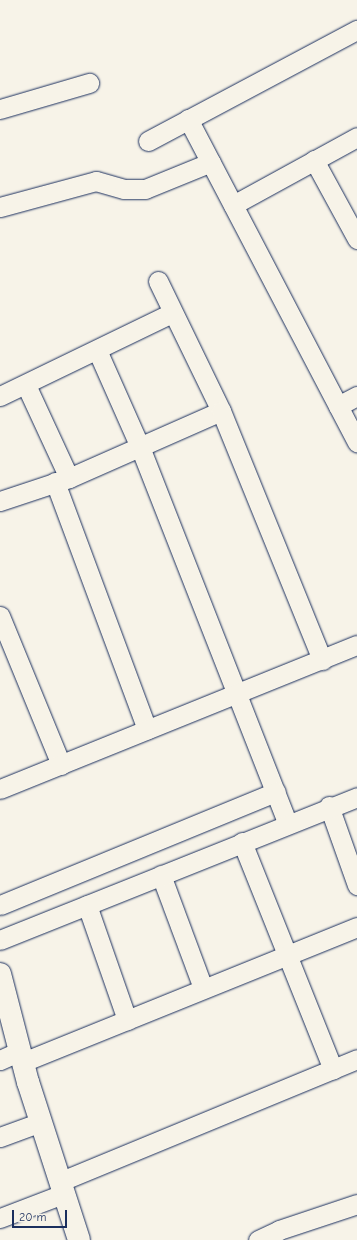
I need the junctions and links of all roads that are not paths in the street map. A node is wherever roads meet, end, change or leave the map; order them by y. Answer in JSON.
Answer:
{"nodes":[{"id":1,"x":357,"y":30,"type":"edge"},
{"id":2,"x":89,"y":83,"type":"dead end"},
{"id":3,"x":0,"y":109,"type":"edge"},
{"id":4,"x":188,"y":119,"type":"junction"},
{"id":5,"x":357,"y":137,"type":"edge"},
{"id":6,"x":148,"y":141,"type":"dead end"},
{"id":7,"x":314,"y":160,"type":"junction"},
{"id":8,"x":211,"y":162,"type":"junction"},
{"id":9,"x":233,"y":205,"type":"junction"},
{"id":10,"x":0,"y":207,"type":"edge"},
{"id":11,"x":357,"y":239,"type":"edge"},
{"id":12,"x":158,"y":281,"type":"dead end"},
{"id":13,"x":172,"y":313,"type":"junction"},
{"id":14,"x":97,"y":350,"type":"junction"},
{"id":15,"x":26,"y":385,"type":"junction"},
{"id":16,"x":0,"y":396,"type":"edge"},
{"id":17,"x":357,"y":396,"type":"edge"},
{"id":18,"x":338,"y":406,"type":"junction"},
{"id":19,"x":221,"y":411,"type":"junction"},
{"id":20,"x":357,"y":442,"type":"edge"},
{"id":21,"x":140,"y":448,"type":"junction"},
{"id":22,"x":62,"y":480,"type":"junction"},
{"id":23,"x":0,"y":501,"type":"edge"},
{"id":24,"x":0,"y":616,"type":"edge"},
{"id":25,"x":357,"y":645,"type":"edge"},
{"id":26,"x":322,"y":660,"type":"junction"},
{"id":27,"x":236,"y":694,"type":"junction"},
{"id":28,"x":147,"y":729,"type":"junction"},
{"id":29,"x":61,"y":765,"type":"junction"},
{"id":30,"x":0,"y":789,"type":"edge"},
{"id":31,"x":276,"y":792,"type":"junction"},
{"id":32,"x":357,"y":797,"type":"edge"},
{"id":33,"x":329,"y":806,"type":"junction"},
{"id":34,"x":287,"y":823,"type":"junction"},
{"id":35,"x":242,"y":842,"type":"junction"},
{"id":36,"x":161,"y":875,"type":"junction"},
{"id":37,"x":357,"y":885,"type":"edge"},
{"id":38,"x":87,"y":905,"type":"junction"},
{"id":39,"x":0,"y":906,"type":"edge"},
{"id":40,"x":357,"y":927,"type":"edge"},
{"id":41,"x":0,"y":940,"type":"edge"},
{"id":42,"x":288,"y":956,"type":"junction"},
{"id":43,"x":2,"y":986,"type":"edge"},
{"id":44,"x":203,"y":988,"type":"junction"},
{"id":45,"x":127,"y":1020,"type":"junction"},
{"id":46,"x":21,"y":1056,"type":"junction"},
{"id":47,"x":357,"y":1059,"type":"edge"},
{"id":48,"x":0,"y":1060,"type":"edge"},
{"id":49,"x":333,"y":1070,"type":"junction"},
{"id":50,"x":40,"y":1122,"type":"junction"},
{"id":51,"x":0,"y":1137,"type":"edge"},
{"id":52,"x":61,"y":1188,"type":"junction"},
{"id":53,"x":357,"y":1204,"type":"edge"},
{"id":54,"x":0,"y":1218,"type":"edge"},
{"id":55,"x":79,"y":1240,"type":"edge"},
{"id":56,"x":258,"y":1240,"type":"edge"}],
"edges":[{"from":1,"to":4,"type":"street"},
{"from":2,"to":3,"type":"street"},
{"from":4,"to":6,"type":"street"},
{"from":4,"to":8,"type":"street"},
{"from":5,"to":7,"type":"street"},
{"from":7,"to":9,"type":"street"},
{"from":7,"to":11,"type":"street"},
{"from":8,"to":9,"type":"street"},
{"from":8,"to":10,"type":"street"},
{"from":9,"to":18,"type":"street"},
{"from":12,"to":13,"type":"street"},
{"from":13,"to":14,"type":"street"},
{"from":13,"to":19,"type":"street"},
{"from":14,"to":15,"type":"street"},
{"from":14,"to":21,"type":"street"},
{"from":15,"to":16,"type":"street"},
{"from":15,"to":22,"type":"street"},
{"from":17,"to":18,"type":"street"},
{"from":18,"to":20,"type":"street"},
{"from":19,"to":21,"type":"street"},
{"from":19,"to":26,"type":"street"},
{"from":21,"to":22,"type":"street"},
{"from":21,"to":27,"type":"street"},
{"from":22,"to":23,"type":"street"},
{"from":22,"to":28,"type":"street"},
{"from":24,"to":29,"type":"street"},
{"from":25,"to":26,"type":"street"},
{"from":26,"to":27,"type":"street"},
{"from":27,"to":28,"type":"street"},
{"from":27,"to":31,"type":"street"},
{"from":28,"to":29,"type":"street"},
{"from":29,"to":30,"type":"street"},
{"from":31,"to":34,"type":"street"},
{"from":31,"to":39,"type":"street"},
{"from":32,"to":33,"type":"street"},
{"from":33,"to":34,"type":"street"},
{"from":33,"to":37,"type":"street"},
{"from":34,"to":35,"type":"street"},
{"from":35,"to":36,"type":"street"},
{"from":35,"to":42,"type":"street"},
{"from":36,"to":38,"type":"street"},
{"from":36,"to":44,"type":"street"},
{"from":38,"to":41,"type":"street"},
{"from":38,"to":45,"type":"street"},
{"from":40,"to":42,"type":"street"},
{"from":42,"to":44,"type":"street"},
{"from":42,"to":49,"type":"street"},
{"from":43,"to":46,"type":"street"},
{"from":44,"to":45,"type":"street"},
{"from":45,"to":46,"type":"street"},
{"from":46,"to":48,"type":"street"},
{"from":46,"to":50,"type":"street"},
{"from":47,"to":49,"type":"street"},
{"from":49,"to":52,"type":"street"},
{"from":50,"to":51,"type":"street"},
{"from":50,"to":52,"type":"street"},
{"from":52,"to":54,"type":"street"},
{"from":52,"to":55,"type":"street"},
{"from":53,"to":56,"type":"street"}]}
